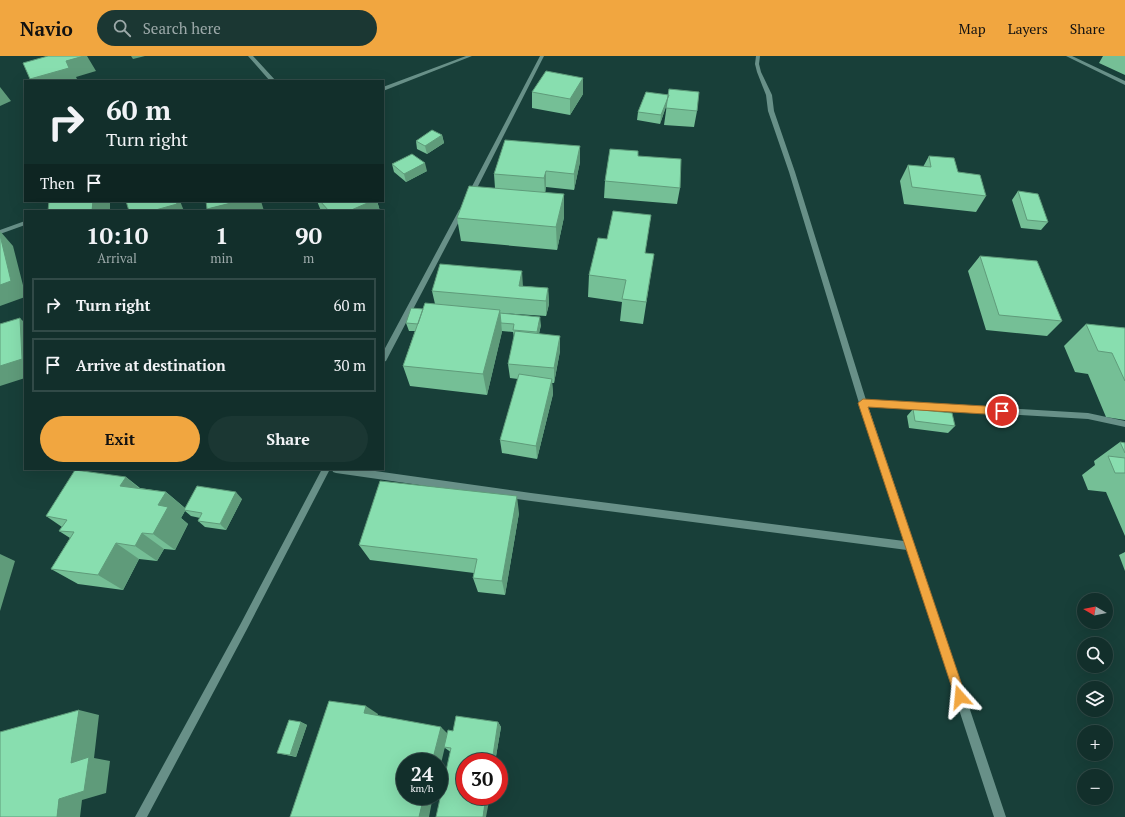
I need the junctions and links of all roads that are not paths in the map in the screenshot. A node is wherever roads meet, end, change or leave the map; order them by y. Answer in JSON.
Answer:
{"nodes":[{"id":1,"x":250,"y":56,"type":"edge"},
{"id":2,"x":470,"y":56,"type":"edge"},
{"id":3,"x":542,"y":56,"type":"edge"},
{"id":4,"x":758,"y":56,"type":"edge"},
{"id":5,"x":1068,"y":56,"type":"edge"},
{"id":6,"x":272,"y":80,"type":"edge"},
{"id":7,"x":1125,"y":83,"type":"edge"},
{"id":8,"x":384,"y":89,"type":"edge"},
{"id":9,"x":24,"y":223,"type":"edge"},
{"id":10,"x":0,"y":232,"type":"edge"},
{"id":11,"x":384,"y":357,"type":"edge"},
{"id":12,"x":863,"y":403,"type":"junction"},
{"id":13,"x":1125,"y":424,"type":"edge"},
{"id":14,"x":325,"y":470,"type":"edge"},
{"id":15,"x":343,"y":470,"type":"edge"},
{"id":16,"x":911,"y":546,"type":"junction"},
{"id":17,"x":141,"y":817,"type":"edge"},
{"id":18,"x":1000,"y":817,"type":"edge"}],
"edges":[{"from":1,"to":6,"type":"street"},
{"from":2,"to":8,"type":"street"},
{"from":3,"to":11,"type":"street"},
{"from":4,"to":12,"type":"street"},
{"from":5,"to":7,"type":"street"},
{"from":9,"to":10,"type":"street"},
{"from":12,"to":13,"type":"street"},
{"from":12,"to":16,"type":"street"},
{"from":14,"to":17,"type":"street"},
{"from":15,"to":16,"type":"street"},
{"from":16,"to":18,"type":"street"}]}
